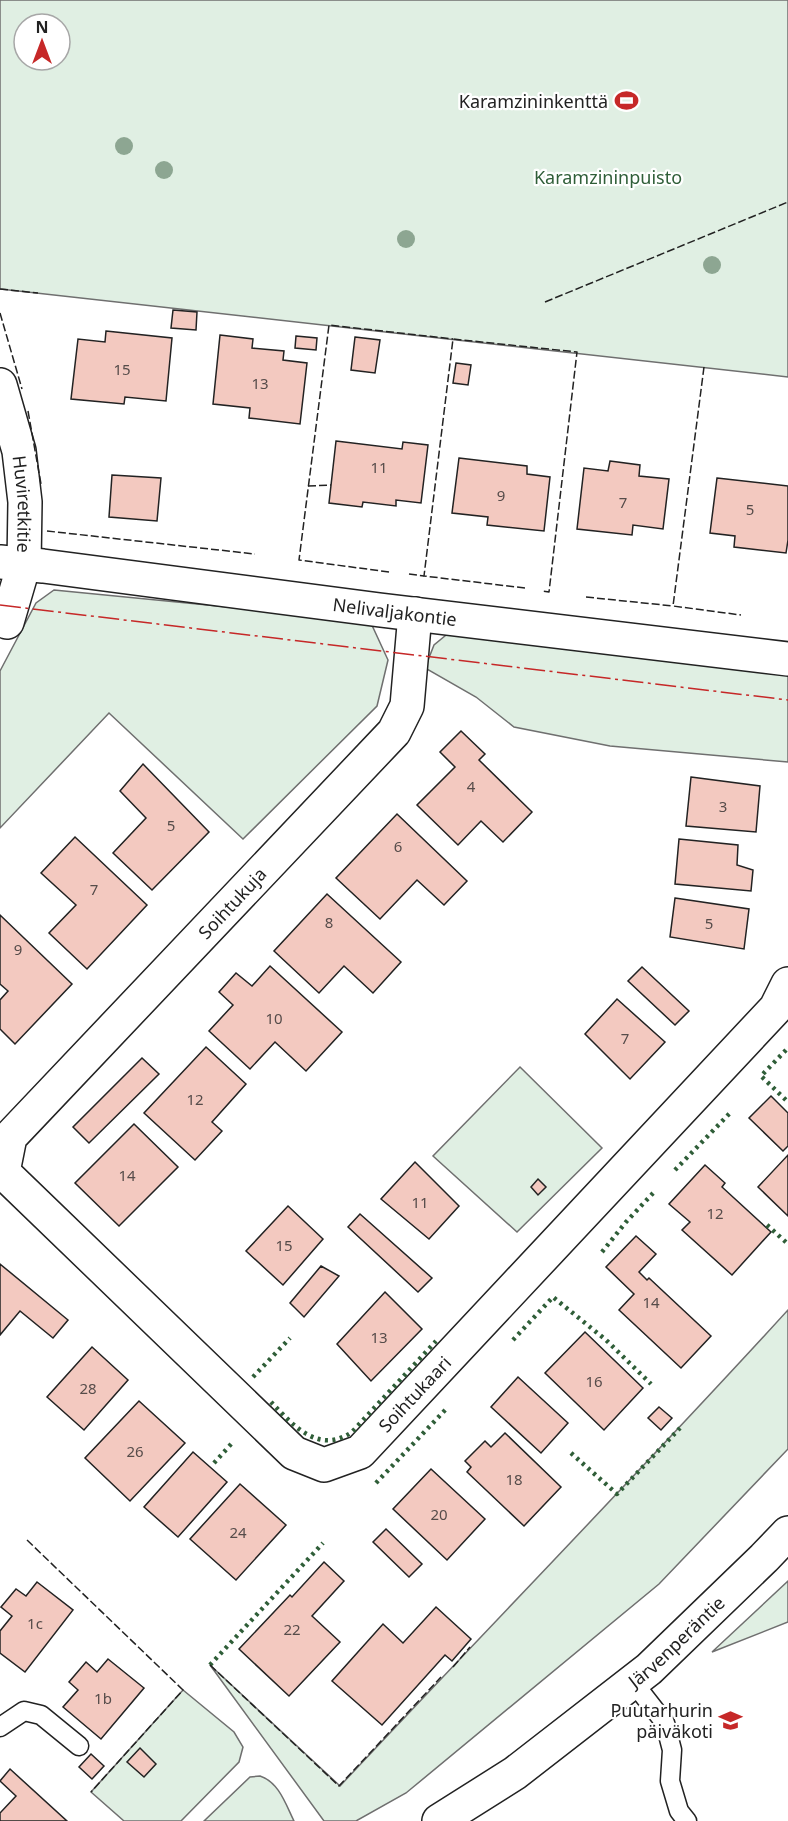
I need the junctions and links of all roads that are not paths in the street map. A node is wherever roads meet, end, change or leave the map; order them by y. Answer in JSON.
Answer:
{"nodes":[{"id":1,"x":0,"y":385,"type":"edge"},
{"id":2,"x":12,"y":563,"type":"edge"},
{"id":3,"x":415,"y":614,"type":"junction"},
{"id":4,"x":4,"y":621,"type":"edge"},
{"id":5,"x":788,"y":658,"type":"edge"},
{"id":6,"x":788,"y":984,"type":"edge"},
{"id":7,"x":3,"y":1172,"type":"joint"},
{"id":8,"x":788,"y":1533,"type":"edge"},
{"id":9,"x":633,"y":1682,"type":"junction"},
{"id":10,"x":0,"y":1727,"type":"edge"},
{"id":11,"x":79,"y":1746,"type":"dead end"},
{"id":12,"x":439,"y":1821,"type":"edge"},
{"id":13,"x":687,"y":1821,"type":"edge"}],
"edges":[{"from":1,"to":2,"type":"street","name":"Huviretkitie"},
{"from":2,"to":3,"type":"street","name":"Nelivaljakontie"},
{"from":2,"to":4,"type":"street","name":"Huviretkitie"},
{"from":3,"to":5,"type":"street","name":"Nelivaljakontie"},
{"from":3,"to":7,"type":"street","name":"Soihtukuja"},
{"from":6,"to":7,"type":"street","name":"Soihtukaari"},
{"from":8,"to":9,"type":"street","name":"Järvenperäntie"},
{"from":9,"to":12,"type":"street","name":"Järvenperäntie"},
{"from":9,"to":13,"type":"lane"},
{"from":10,"to":11,"type":"lane"}]}
